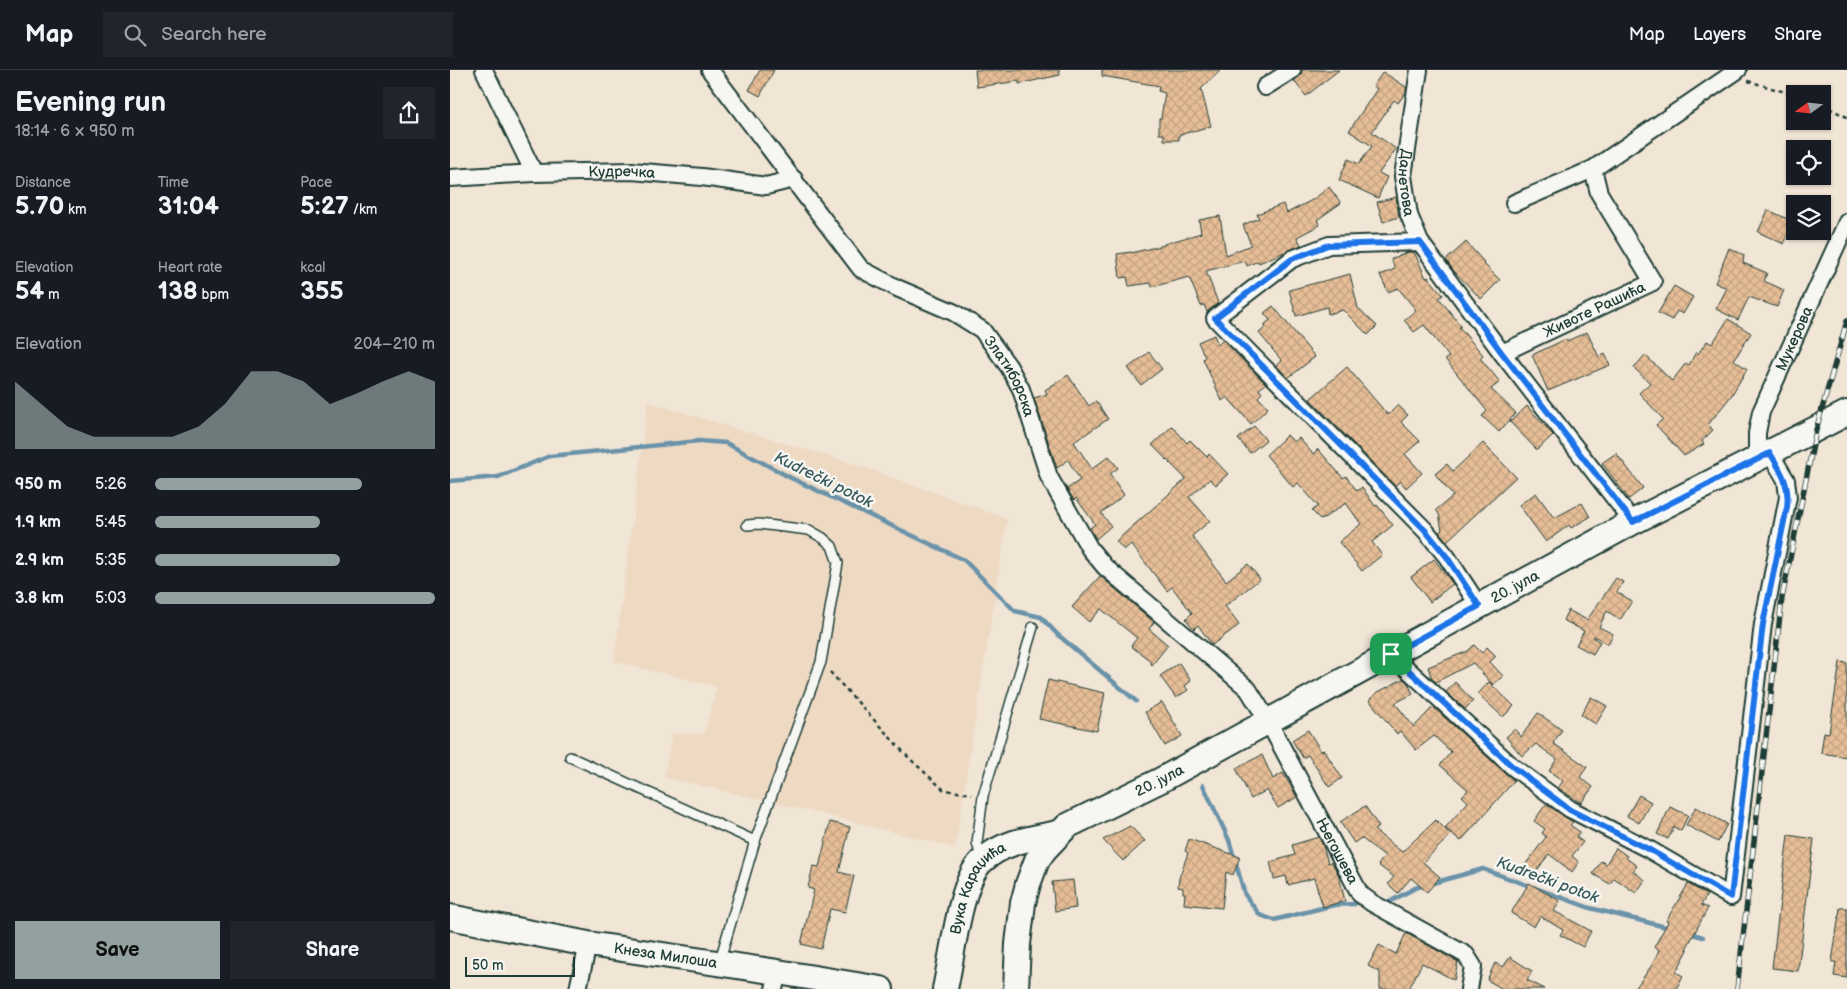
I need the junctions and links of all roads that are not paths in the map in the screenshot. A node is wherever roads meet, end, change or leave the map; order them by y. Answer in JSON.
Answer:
{"nodes":[{"id":1,"x":484,"y":70,"type":"edge"},
{"id":2,"x":710,"y":70,"type":"edge"},
{"id":3,"x":1292,"y":70,"type":"edge"},
{"id":4,"x":1419,"y":70,"type":"edge"},
{"id":5,"x":1734,"y":73,"type":"edge"},
{"id":6,"x":1265,"y":87,"type":"dead end"},
{"id":7,"x":1594,"y":169,"type":"junction"},
{"id":8,"x":534,"y":173,"type":"junction"},
{"id":9,"x":450,"y":178,"type":"edge"},
{"id":10,"x":794,"y":180,"type":"junction"},
{"id":11,"x":1514,"y":203,"type":"dead end"},
{"id":12,"x":1847,"y":222,"type":"edge"},
{"id":13,"x":1420,"y":242,"type":"junction"},
{"id":14,"x":1502,"y":353,"type":"junction"},
{"id":15,"x":1847,"y":413,"type":"edge"},
{"id":16,"x":1763,"y":456,"type":"junction"},
{"id":17,"x":1633,"y":522,"type":"junction"},
{"id":18,"x":747,"y":525,"type":"dead end"},
{"id":19,"x":1479,"y":606,"type":"junction"},
{"id":20,"x":1033,"y":627,"type":"dead end"},
{"id":21,"x":1391,"y":654,"type":"junction"},
{"id":22,"x":1268,"y":721,"type":"junction"},
{"id":23,"x":570,"y":757,"type":"dead end"},
{"id":24,"x":1058,"y":833,"type":"junction"},
{"id":25,"x":755,"y":841,"type":"junction"},
{"id":26,"x":982,"y":860,"type":"junction"},
{"id":27,"x":450,"y":917,"type":"edge"},
{"id":28,"x":588,"y":944,"type":"junction"},
{"id":29,"x":719,"y":963,"type":"junction"},
{"id":30,"x":776,"y":980,"type":"edge"},
{"id":31,"x":578,"y":989,"type":"edge"},
{"id":32,"x":881,"y":989,"type":"edge"},
{"id":33,"x":944,"y":989,"type":"edge"},
{"id":34,"x":1016,"y":989,"type":"edge"},
{"id":35,"x":1469,"y":989,"type":"edge"}],
"edges":[{"from":1,"to":8,"type":"street"},
{"from":2,"to":10,"type":"street","name":"Златиборска"},
{"from":3,"to":6,"type":"street"},
{"from":4,"to":13,"type":"street","name":"Данетова"},
{"from":5,"to":7,"type":"street"},
{"from":7,"to":11,"type":"street"},
{"from":7,"to":14,"type":"street","name":"Животе Рашића"},
{"from":8,"to":9,"type":"street","name":"Кудречка"},
{"from":8,"to":10,"type":"street","name":"Кудречка"},
{"from":10,"to":22,"type":"street","name":"Златиборска"},
{"from":12,"to":16,"type":"street","name":"Мукерова"},
{"from":13,"to":14,"type":"street","name":"Данетова"},
{"from":13,"to":19,"type":"street"},
{"from":14,"to":17,"type":"street","name":"Данетова"},
{"from":15,"to":16,"type":"main road","name":"20. јула"},
{"from":16,"to":17,"type":"main road","name":"20. јула"},
{"from":16,"to":21,"type":"street"},
{"from":17,"to":19,"type":"main road","name":"20. јула"},
{"from":18,"to":25,"type":"lane"},
{"from":19,"to":21,"type":"main road","name":"20. јула"},
{"from":20,"to":26,"type":"lane"},
{"from":21,"to":22,"type":"main road","name":"20. јула"},
{"from":22,"to":24,"type":"main road","name":"20. јула"},
{"from":22,"to":35,"type":"street","name":"Његошева"},
{"from":23,"to":25,"type":"lane"},
{"from":24,"to":26,"type":"main road","name":"Вука Караџића"},
{"from":24,"to":34,"type":"main road"},
{"from":25,"to":29,"type":"lane"},
{"from":26,"to":33,"type":"main road","name":"Вука Караџића"},
{"from":27,"to":28,"type":"main road","name":"Кнеза Милоша"},
{"from":28,"to":29,"type":"main road","name":"Кнеза Милоша"},
{"from":28,"to":31,"type":"street"},
{"from":29,"to":30,"type":"main road","name":"Кнеза Милоша"},
{"from":30,"to":32,"type":"main road","name":"Кнеза Милоша"}]}
